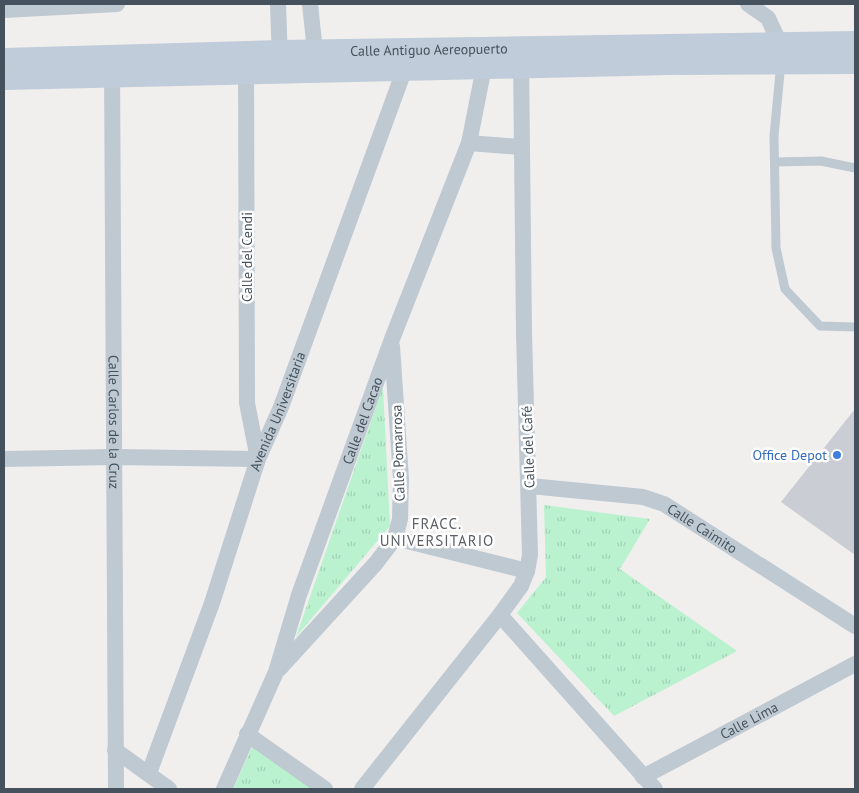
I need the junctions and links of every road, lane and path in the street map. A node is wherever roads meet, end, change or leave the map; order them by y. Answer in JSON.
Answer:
{"nodes":[{"id":1,"x":92,"y":4,"type":"edge"},
{"id":2,"x":117,"y":4,"type":"edge"},
{"id":3,"x":278,"y":4,"type":"edge"},
{"id":4,"x":310,"y":4,"type":"edge"},
{"id":5,"x":748,"y":4,"type":"edge"},
{"id":6,"x":4,"y":10,"type":"edge"},
{"id":7,"x":855,"y":42,"type":"edge"},
{"id":8,"x":781,"y":53,"type":"junction"},
{"id":9,"x":484,"y":57,"type":"junction"},
{"id":10,"x":521,"y":57,"type":"junction"},
{"id":11,"x":405,"y":59,"type":"junction"},
{"id":12,"x":4,"y":60,"type":"edge"},
{"id":13,"x":316,"y":61,"type":"junction"},
{"id":14,"x":280,"y":62,"type":"junction"},
{"id":15,"x":855,"y":62,"type":"edge"},
{"id":16,"x":246,"y":63,"type":"junction"},
{"id":17,"x":112,"y":66,"type":"junction"},
{"id":18,"x":4,"y":78,"type":"edge"},
{"id":19,"x":469,"y":143,"type":"junction"},
{"id":20,"x":521,"y":147,"type":"junction"},
{"id":21,"x":775,"y":162,"type":"junction"},
{"id":22,"x":855,"y":168,"type":"edge"},
{"id":23,"x":855,"y":327,"type":"edge"},
{"id":24,"x":392,"y":339,"type":"junction"},
{"id":25,"x":114,"y":457,"type":"junction"},
{"id":26,"x":4,"y":459,"type":"edge"},
{"id":27,"x":258,"y":459,"type":"junction"},
{"id":28,"x":530,"y":486,"type":"junction"},
{"id":29,"x":395,"y":538,"type":"junction"},
{"id":30,"x":528,"y":571,"type":"junction"},
{"id":31,"x":500,"y":615,"type":"junction"},
{"id":32,"x":855,"y":626,"type":"edge"},
{"id":33,"x":855,"y":664,"type":"edge"},
{"id":34,"x":276,"y":672,"type":"junction"},
{"id":35,"x":247,"y":734,"type":"junction"},
{"id":36,"x":115,"y":750,"type":"junction"},
{"id":37,"x":149,"y":773,"type":"junction"},
{"id":38,"x":643,"y":777,"type":"junction"},
{"id":39,"x":116,"y":789,"type":"edge"},
{"id":40,"x":169,"y":789,"type":"edge"},
{"id":41,"x":224,"y":789,"type":"edge"},
{"id":42,"x":325,"y":789,"type":"edge"},
{"id":43,"x":362,"y":789,"type":"edge"},
{"id":44,"x":655,"y":789,"type":"edge"}],
"edges":[{"from":1,"to":2,"type":"street"},
{"from":1,"to":6,"type":"street"},
{"from":3,"to":14,"type":"street"},
{"from":4,"to":13,"type":"street"},
{"from":5,"to":8,"type":"street"},
{"from":7,"to":8,"type":"main road","name":"Calle Antiguo Aereopuerto"},
{"from":8,"to":10,"type":"main road","name":"Calle Antiguo Aereopuerto"},
{"from":8,"to":15,"type":"main road","name":"Calle Antiguo Aereopuerto"},
{"from":8,"to":21,"type":"lane"},
{"from":9,"to":10,"type":"main road","name":"Calle Antiguo Aereopuerto"},
{"from":9,"to":11,"type":"main road","name":"Calle Antiguo Aereopuerto"},
{"from":9,"to":19,"type":"street","name":"Calle del Cacao"},
{"from":10,"to":20,"type":"street","name":"Calle del Café"},
{"from":11,"to":13,"type":"main road","name":"Calle Antiguo Aereopuerto"},
{"from":11,"to":27,"type":"street","name":"Avenida Universitaria"},
{"from":12,"to":17,"type":"main road","name":"Calle Antiguo Aereopuerto"},
{"from":13,"to":14,"type":"main road","name":"Calle Antiguo Aereopuerto"},
{"from":14,"to":16,"type":"main road","name":"Calle Antiguo Aereopuerto"},
{"from":16,"to":17,"type":"main road","name":"Calle Antiguo Aereopuerto"},
{"from":16,"to":27,"type":"street","name":"Calle del Cendi"},
{"from":17,"to":18,"type":"main road","name":"Calle Antiguo Aereopuerto"},
{"from":17,"to":25,"type":"street","name":"Calle Carlos de la Cruz"},
{"from":19,"to":20,"type":"street"},
{"from":19,"to":24,"type":"street","name":"Calle del Cacao"},
{"from":20,"to":28,"type":"street","name":"Calle del Café"},
{"from":21,"to":22,"type":"lane"},
{"from":21,"to":23,"type":"lane"},
{"from":24,"to":29,"type":"street","name":"Calle Pomarrosa"},
{"from":24,"to":34,"type":"street","name":"Calle del Cacao"},
{"from":25,"to":26,"type":"street"},
{"from":25,"to":27,"type":"street"},
{"from":25,"to":36,"type":"street","name":"Calle Carlos de la Cruz"},
{"from":27,"to":37,"type":"street","name":"Avenida Universitaria"},
{"from":28,"to":30,"type":"street","name":"Calle del Café"},
{"from":28,"to":32,"type":"street","name":"Calle Caimito"},
{"from":29,"to":30,"type":"street"},
{"from":29,"to":34,"type":"street","name":"Calle Pomarrosa"},
{"from":30,"to":31,"type":"street","name":"Calle del Café"},
{"from":31,"to":38,"type":"street"},
{"from":31,"to":43,"type":"street","name":"Calle del Café"},
{"from":33,"to":38,"type":"street","name":"Calle Lima"},
{"from":34,"to":35,"type":"street","name":"Calle del Cacao"},
{"from":35,"to":41,"type":"street","name":"Calle del Cacao"},
{"from":35,"to":42,"type":"street"},
{"from":36,"to":37,"type":"street"},
{"from":36,"to":39,"type":"street","name":"Calle Carlos de la Cruz"},
{"from":37,"to":40,"type":"street"},
{"from":38,"to":44,"type":"street"}]}
